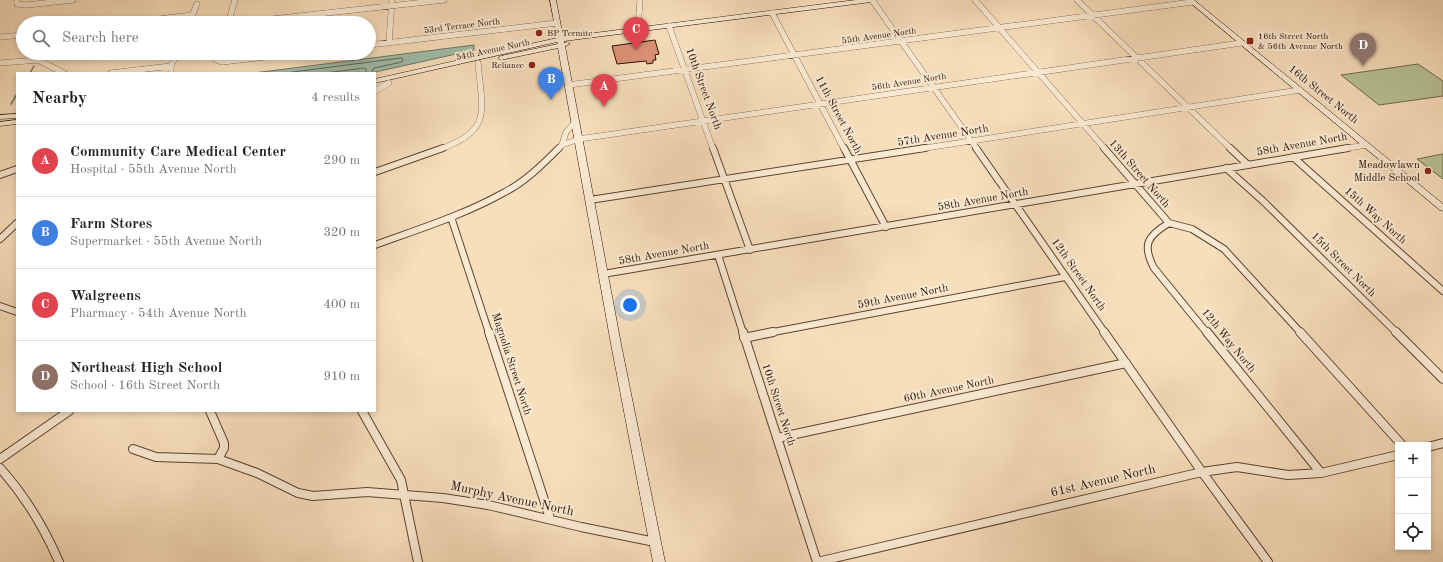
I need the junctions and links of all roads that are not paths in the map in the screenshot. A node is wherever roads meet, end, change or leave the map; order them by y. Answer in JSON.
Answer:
{"nodes":[{"id":1,"x":18,"y":0,"type":"edge"},
{"id":2,"x":73,"y":0,"type":"edge"},
{"id":3,"x":235,"y":0,"type":"edge"},
{"id":4,"x":444,"y":0,"type":"edge"},
{"id":5,"x":640,"y":0,"type":"edge"},
{"id":6,"x":872,"y":0,"type":"edge"},
{"id":7,"x":975,"y":0,"type":"edge"},
{"id":8,"x":1077,"y":0,"type":"edge"},
{"id":9,"x":554,"y":1,"type":"edge"},
{"id":10,"x":1191,"y":1,"type":"edge"},
{"id":11,"x":392,"y":3,"type":"edge"},
{"id":12,"x":197,"y":4,"type":"dead end"},
{"id":13,"x":772,"y":13,"type":"junction"},
{"id":14,"x":192,"y":15,"type":"joint"},
{"id":15,"x":1093,"y":15,"type":"junction"},
{"id":16,"x":184,"y":16,"type":"edge"},
{"id":17,"x":230,"y":16,"type":"edge"},
{"id":18,"x":291,"y":16,"type":"edge"},
{"id":19,"x":557,"y":22,"type":"junction"},
{"id":20,"x":669,"y":26,"type":"junction"},
{"id":21,"x":999,"y":27,"type":"junction"},
{"id":22,"x":638,"y":29,"type":"junction"},
{"id":23,"x":16,"y":36,"type":"edge"},
{"id":24,"x":0,"y":37,"type":"edge"},
{"id":25,"x":900,"y":41,"type":"junction"},
{"id":26,"x":389,"y":42,"type":"junction"},
{"id":27,"x":561,"y":42,"type":"junction"},
{"id":28,"x":1241,"y":43,"type":"junction"},
{"id":29,"x":376,"y":44,"type":"edge"},
{"id":30,"x":795,"y":55,"type":"junction"},
{"id":31,"x":1137,"y":58,"type":"junction"},
{"id":32,"x":38,"y":60,"type":"edge"},
{"id":33,"x":38,"y":60,"type":"edge"},
{"id":34,"x":174,"y":60,"type":"edge"},
{"id":35,"x":216,"y":60,"type":"edge"},
{"id":36,"x":228,"y":60,"type":"edge"},
{"id":37,"x":0,"y":63,"type":"edge"},
{"id":38,"x":478,"y":63,"type":"junction"},
{"id":39,"x":172,"y":66,"type":"junction"},
{"id":40,"x":685,"y":70,"type":"junction"},
{"id":41,"x":62,"y":72,"type":"edge"},
{"id":42,"x":120,"y":72,"type":"edge"},
{"id":43,"x":171,"y":72,"type":"edge"},
{"id":44,"x":1037,"y":72,"type":"junction"},
{"id":45,"x":376,"y":81,"type":"edge"},
{"id":46,"x":389,"y":83,"type":"junction"},
{"id":47,"x":568,"y":85,"type":"junction"},
{"id":48,"x":376,"y":86,"type":"edge"},
{"id":49,"x":932,"y":87,"type":"junction"},
{"id":50,"x":376,"y":90,"type":"edge"},
{"id":51,"x":1300,"y":90,"type":"junction"},
{"id":52,"x":821,"y":104,"type":"junction"},
{"id":53,"x":1188,"y":108,"type":"junction"},
{"id":54,"x":16,"y":116,"type":"edge"},
{"id":55,"x":0,"y":117,"type":"edge"},
{"id":56,"x":704,"y":121,"type":"junction"},
{"id":57,"x":16,"y":122,"type":"edge"},
{"id":58,"x":575,"y":122,"type":"junction"},
{"id":59,"x":0,"y":124,"type":"edge"},
{"id":60,"x":1082,"y":124,"type":"junction"},
{"id":61,"x":579,"y":138,"type":"junction"},
{"id":62,"x":971,"y":142,"type":"junction"},
{"id":63,"x":562,"y":145,"type":"junction"},
{"id":64,"x":1366,"y":145,"type":"junction"},
{"id":65,"x":1293,"y":157,"type":"junction"},
{"id":66,"x":851,"y":160,"type":"junction"},
{"id":67,"x":1248,"y":164,"type":"junction"},
{"id":68,"x":1226,"y":168,"type":"junction"},
{"id":69,"x":16,"y":169,"type":"edge"},
{"id":70,"x":376,"y":172,"type":"edge"},
{"id":71,"x":0,"y":175,"type":"edge"},
{"id":72,"x":724,"y":180,"type":"junction"},
{"id":73,"x":1135,"y":184,"type":"junction"},
{"id":74,"x":590,"y":200,"type":"junction"},
{"id":75,"x":1016,"y":205,"type":"junction"},
{"id":76,"x":1443,"y":208,"type":"edge"},
{"id":77,"x":451,"y":218,"type":"junction"},
{"id":78,"x":1169,"y":223,"type":"junction"},
{"id":79,"x":16,"y":224,"type":"edge"},
{"id":80,"x":886,"y":227,"type":"junction"},
{"id":81,"x":0,"y":239,"type":"edge"},
{"id":82,"x":376,"y":245,"type":"edge"},
{"id":83,"x":750,"y":250,"type":"junction"},
{"id":84,"x":718,"y":255,"type":"junction"},
{"id":85,"x":603,"y":274,"type":"junction"},
{"id":86,"x":1065,"y":277,"type":"junction"},
{"id":87,"x":1443,"y":291,"type":"edge"},
{"id":88,"x":0,"y":306,"type":"edge"},
{"id":89,"x":16,"y":312,"type":"edge"},
{"id":90,"x":744,"y":338,"type":"junction"},
{"id":91,"x":1126,"y":364,"type":"junction"},
{"id":92,"x":1443,"y":379,"type":"edge"},
{"id":93,"x":68,"y":412,"type":"edge"},
{"id":94,"x":210,"y":412,"type":"edge"},
{"id":95,"x":363,"y":412,"type":"edge"},
{"id":96,"x":777,"y":438,"type":"junction"},
{"id":97,"x":1399,"y":442,"type":"edge"},
{"id":98,"x":1443,"y":443,"type":"edge"},
{"id":99,"x":1431,"y":446,"type":"edge"},
{"id":100,"x":133,"y":449,"type":"dead end"},
{"id":101,"x":1395,"y":456,"type":"edge"},
{"id":102,"x":0,"y":459,"type":"edge"},
{"id":103,"x":218,"y":460,"type":"junction"},
{"id":104,"x":0,"y":468,"type":"edge"},
{"id":105,"x":1202,"y":472,"type":"junction"},
{"id":106,"x":1320,"y":473,"type":"junction"},
{"id":107,"x":406,"y":496,"type":"junction"},
{"id":108,"x":550,"y":518,"type":"junction"},
{"id":109,"x":655,"y":542,"type":"junction"},
{"id":110,"x":58,"y":562,"type":"edge"},
{"id":111,"x":418,"y":562,"type":"edge"},
{"id":112,"x":658,"y":562,"type":"edge"},
{"id":113,"x":817,"y":562,"type":"edge"},
{"id":114,"x":1268,"y":562,"type":"edge"}],
"edges":[{"from":1,"to":2,"type":"street"},
{"from":3,"to":17,"type":"street"},
{"from":4,"to":11,"type":"street"},
{"from":5,"to":22,"type":"street"},
{"from":6,"to":13,"type":"main road","name":"54th Avenue North"},
{"from":6,"to":25,"type":"street","name":"12th Street North"},
{"from":7,"to":21,"type":"street","name":"13th Street North"},
{"from":8,"to":15,"type":"street"},
{"from":9,"to":19,"type":"main road"},
{"from":10,"to":15,"type":"street","name":"55th Avenue North"},
{"from":10,"to":28,"type":"main road","name":"16th Street North"},
{"from":11,"to":18,"type":"street"},
{"from":11,"to":26,"type":"street"},
{"from":12,"to":14,"type":"street"},
{"from":13,"to":20,"type":"main road","name":"54th Avenue North"},
{"from":13,"to":30,"type":"street","name":"11th Street North"},
{"from":14,"to":16,"type":"street"},
{"from":15,"to":21,"type":"street","name":"55th Avenue North"},
{"from":15,"to":31,"type":"street"},
{"from":19,"to":26,"type":"street","name":"53rd Terrace North"},
{"from":19,"to":27,"type":"main road"},
{"from":20,"to":22,"type":"main road","name":"54th Avenue North"},
{"from":20,"to":40,"type":"street","name":"10th Street North"},
{"from":21,"to":25,"type":"street","name":"55th Avenue North"},
{"from":21,"to":44,"type":"street","name":"13th Street North"},
{"from":22,"to":27,"type":"main road","name":"54th Avenue North"},
{"from":23,"to":24,"type":"street"},
{"from":25,"to":30,"type":"street","name":"55th Avenue North"},
{"from":25,"to":49,"type":"street","name":"12th Street North"},
{"from":26,"to":29,"type":"street","name":"53rd Terrace North"},
{"from":27,"to":38,"type":"main road","name":"54th Avenue North"},
{"from":27,"to":45,"type":"main road","name":"54th Avenue North"},
{"from":27,"to":47,"type":"main road"},
{"from":28,"to":31,"type":"street","name":"56th Avenue North"},
{"from":28,"to":51,"type":"main road","name":"16th Street North"},
{"from":30,"to":40,"type":"street","name":"55th Avenue North"},
{"from":30,"to":52,"type":"street","name":"11th Street North"},
{"from":31,"to":44,"type":"street","name":"56th Avenue North"},
{"from":31,"to":53,"type":"street"},
{"from":32,"to":37,"type":"street"},
{"from":33,"to":41,"type":"street"},
{"from":34,"to":39,"type":"street"},
{"from":35,"to":36,"type":"street"},
{"from":38,"to":46,"type":"main road","name":"54th Avenue North"},
{"from":38,"to":70,"type":"street"},
{"from":39,"to":42,"type":"street"},
{"from":39,"to":43,"type":"street"},
{"from":40,"to":47,"type":"street","name":"55th Avenue North"},
{"from":40,"to":56,"type":"street","name":"10th Street North"},
{"from":44,"to":49,"type":"street","name":"56th Avenue North"},
{"from":44,"to":60,"type":"street","name":"13th Street North"},
{"from":46,"to":48,"type":"main road","name":"54th Avenue North"},
{"from":46,"to":50,"type":"street"},
{"from":47,"to":58,"type":"main road"},
{"from":49,"to":52,"type":"street","name":"56th Avenue North"},
{"from":49,"to":62,"type":"street","name":"12th Street North"},
{"from":51,"to":53,"type":"street","name":"57th Avenue North"},
{"from":51,"to":64,"type":"main road","name":"16th Street North"},
{"from":52,"to":56,"type":"street","name":"56th Avenue North"},
{"from":52,"to":66,"type":"street","name":"11th Street North"},
{"from":53,"to":60,"type":"street","name":"57th Avenue North"},
{"from":53,"to":67,"type":"street"},
{"from":54,"to":55,"type":"main road"},
{"from":56,"to":61,"type":"street","name":"56th Avenue North"},
{"from":56,"to":72,"type":"street","name":"10th Street North"},
{"from":57,"to":59,"type":"main road"},
{"from":58,"to":61,"type":"main road"},
{"from":58,"to":63,"type":"street"},
{"from":60,"to":62,"type":"street","name":"57th Avenue North"},
{"from":60,"to":73,"type":"street","name":"13th Street North"},
{"from":61,"to":63,"type":"street","name":"56th Avenue North"},
{"from":61,"to":74,"type":"main road"},
{"from":62,"to":66,"type":"street","name":"57th Avenue North"},
{"from":62,"to":75,"type":"street","name":"12th Street North"},
{"from":63,"to":77,"type":"street"},
{"from":64,"to":65,"type":"street","name":"58th Avenue North"},
{"from":64,"to":76,"type":"main road","name":"16th Street North"},
{"from":65,"to":67,"type":"street","name":"58th Avenue North"},
{"from":65,"to":87,"type":"street","name":"15th Way North"},
{"from":66,"to":72,"type":"street","name":"57th Avenue North"},
{"from":66,"to":80,"type":"street","name":"11th Street North"},
{"from":67,"to":68,"type":"street","name":"58th Avenue North"},
{"from":68,"to":73,"type":"street","name":"58th Avenue North"},
{"from":68,"to":92,"type":"street","name":"15th Street North"},
{"from":69,"to":71,"type":"street"},
{"from":72,"to":74,"type":"street","name":"57th Avenue North"},
{"from":72,"to":83,"type":"street","name":"10th Street North"},
{"from":73,"to":75,"type":"street","name":"58th Avenue North"},
{"from":73,"to":78,"type":"street","name":"13th Street North"},
{"from":74,"to":85,"type":"main road"},
{"from":75,"to":80,"type":"street","name":"58th Avenue North"},
{"from":75,"to":86,"type":"street","name":"12th Street North"},
{"from":77,"to":82,"type":"street"},
{"from":77,"to":108,"type":"street","name":"Magnolia Street North"},
{"from":78,"to":97,"type":"street","name":"13th Street North"},
{"from":78,"to":106,"type":"street","name":"12th Way North"},
{"from":79,"to":81,"type":"street"},
{"from":80,"to":83,"type":"street","name":"58th Avenue North"},
{"from":83,"to":84,"type":"street","name":"58th Avenue North"},
{"from":84,"to":85,"type":"street","name":"58th Avenue North"},
{"from":84,"to":90,"type":"street","name":"10th Street North"},
{"from":85,"to":109,"type":"main road"},
{"from":86,"to":90,"type":"street","name":"59th Avenue North"},
{"from":86,"to":91,"type":"street","name":"12th Street North"},
{"from":88,"to":89,"type":"street"},
{"from":90,"to":96,"type":"street","name":"10th Street North"},
{"from":91,"to":96,"type":"street","name":"60th Avenue North"},
{"from":91,"to":105,"type":"street","name":"12th Street North"},
{"from":93,"to":102,"type":"street"},
{"from":94,"to":103,"type":"street"},
{"from":95,"to":107,"type":"street"},
{"from":96,"to":113,"type":"street","name":"10th Street North"},
{"from":98,"to":99,"type":"street"},
{"from":100,"to":103,"type":"street","name":"Murphy Avenue North"},
{"from":101,"to":106,"type":"street","name":"61st Avenue North"},
{"from":103,"to":107,"type":"street","name":"Murphy Avenue North"},
{"from":104,"to":110,"type":"street"},
{"from":105,"to":106,"type":"street","name":"61st Avenue North"},
{"from":105,"to":113,"type":"street","name":"61st Avenue North"},
{"from":105,"to":114,"type":"street","name":"12th Street North"},
{"from":107,"to":108,"type":"street","name":"Murphy Avenue North"},
{"from":107,"to":111,"type":"street"},
{"from":108,"to":109,"type":"street","name":"Murphy Avenue North"},
{"from":109,"to":112,"type":"main road"}]}
